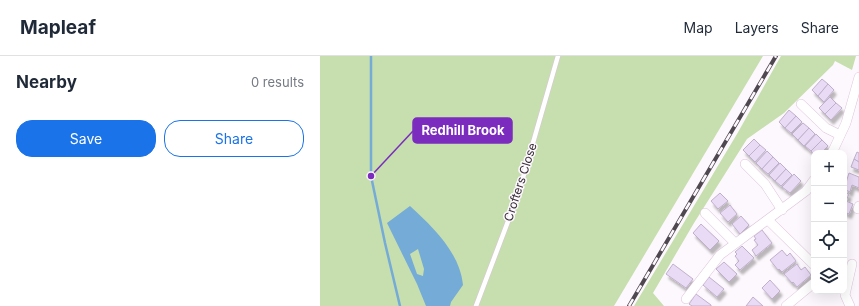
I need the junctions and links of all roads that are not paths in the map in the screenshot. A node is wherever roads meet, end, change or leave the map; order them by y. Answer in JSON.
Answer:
{"nodes":[{"id":1,"x":558,"y":56,"type":"edge"},
{"id":2,"x":859,"y":77,"type":"edge"},
{"id":3,"x":801,"y":104,"type":"dead end"},
{"id":4,"x":840,"y":136,"type":"junction"},
{"id":5,"x":833,"y":150,"type":"edge"},
{"id":6,"x":745,"y":164,"type":"dead end"},
{"id":7,"x":811,"y":184,"type":"edge"},
{"id":8,"x":782,"y":210,"type":"junction"},
{"id":9,"x":705,"y":213,"type":"dead end"},
{"id":10,"x":768,"y":220,"type":"junction"},
{"id":11,"x":735,"y":243,"type":"junction"},
{"id":12,"x":811,"y":262,"type":"edge"},
{"id":13,"x":852,"y":264,"type":"dead end"},
{"id":14,"x":811,"y":285,"type":"edge"},
{"id":15,"x":686,"y":299,"type":"dead end"},
{"id":16,"x":476,"y":306,"type":"edge"},
{"id":17,"x":786,"y":306,"type":"edge"},
{"id":18,"x":850,"y":306,"type":"edge"}],
"edges":[{"from":1,"to":16,"type":"lane","name":"Crofters Close"},
{"from":2,"to":4,"type":"street"},
{"from":3,"to":4,"type":"street"},
{"from":4,"to":5,"type":"street"},
{"from":6,"to":8,"type":"street"},
{"from":7,"to":8,"type":"street"},
{"from":8,"to":10,"type":"street"},
{"from":9,"to":11,"type":"street"},
{"from":10,"to":11,"type":"street"},
{"from":10,"to":12,"type":"street"},
{"from":11,"to":15,"type":"street"},
{"from":13,"to":18,"type":"street"},
{"from":14,"to":17,"type":"street"}]}
